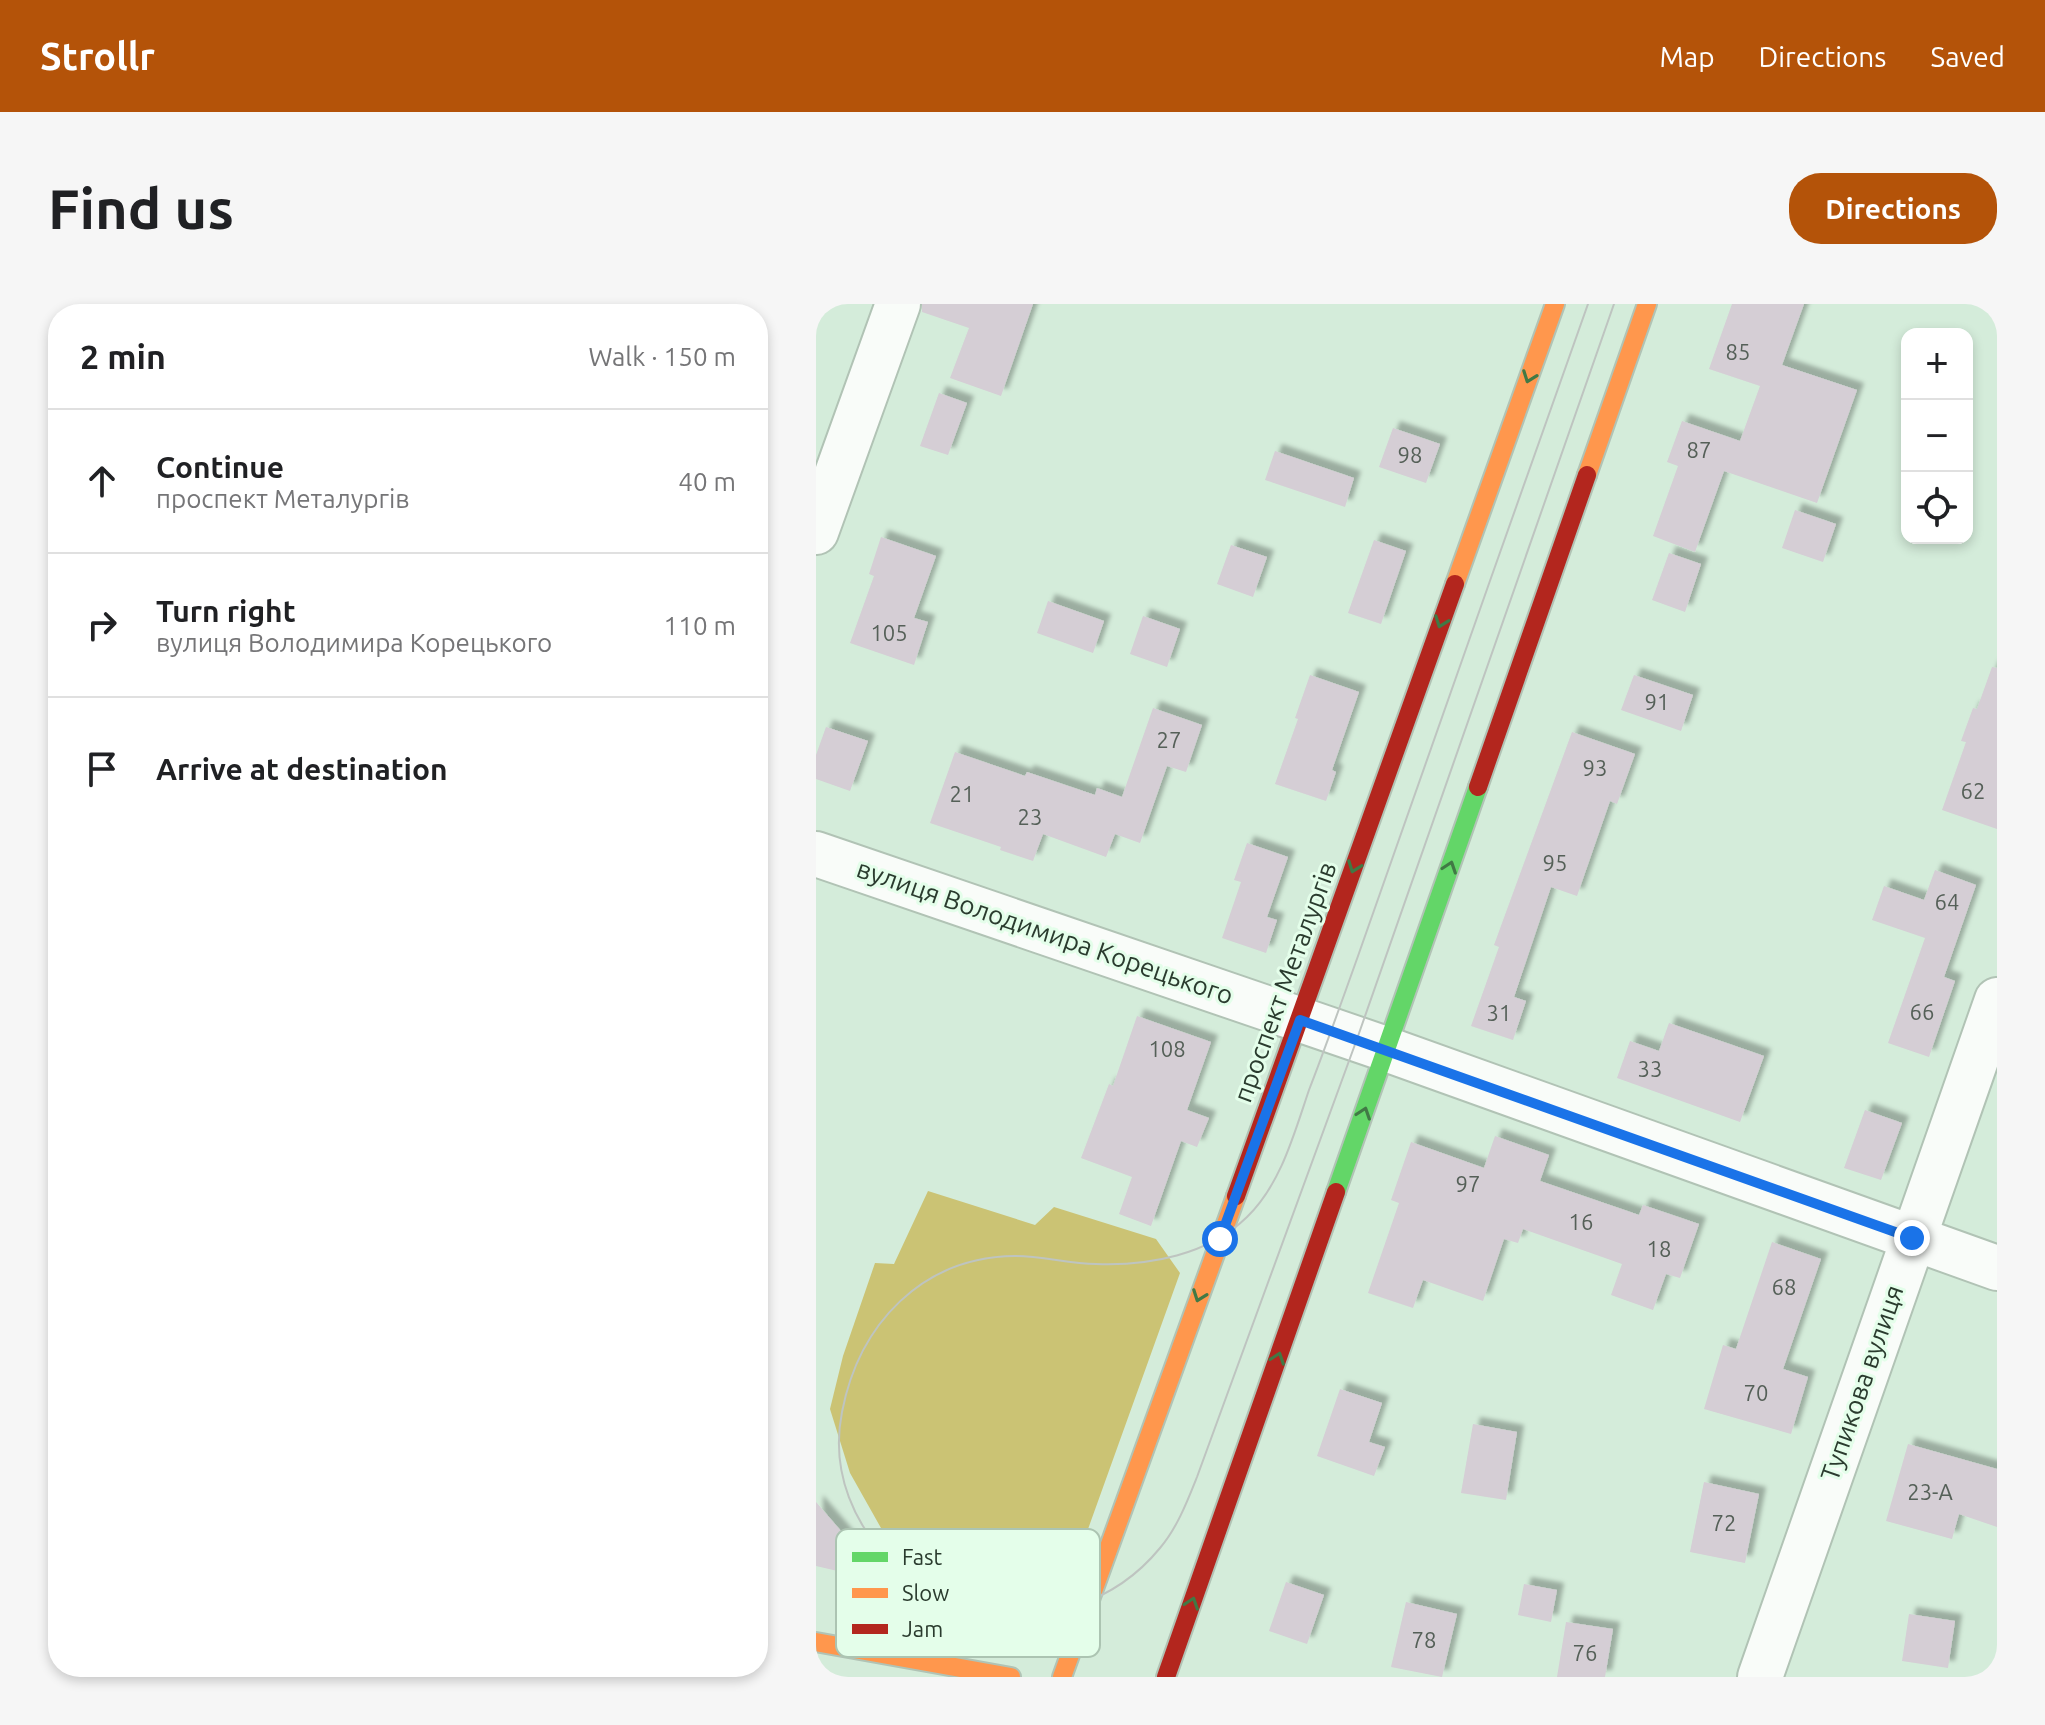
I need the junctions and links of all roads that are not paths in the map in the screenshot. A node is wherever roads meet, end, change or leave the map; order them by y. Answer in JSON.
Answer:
{"nodes":[{"id":1,"x":898,"y":304,"type":"edge"},
{"id":2,"x":1555,"y":304,"type":"edge"},
{"id":3,"x":1647,"y":304,"type":"edge"},
{"id":4,"x":816,"y":532,"type":"edge"},
{"id":5,"x":816,"y":854,"type":"edge"},
{"id":6,"x":1997,"y":1000,"type":"edge"},
{"id":7,"x":1300,"y":1020,"type":"junction"},
{"id":8,"x":1386,"y":1049,"type":"junction"},
{"id":9,"x":1912,"y":1238,"type":"junction"},
{"id":10,"x":1997,"y":1268,"type":"edge"},
{"id":11,"x":1100,"y":1572,"type":"edge"},
{"id":12,"x":816,"y":1642,"type":"edge"},
{"id":13,"x":836,"y":1646,"type":"edge"},
{"id":14,"x":900,"y":1657,"type":"edge"},
{"id":15,"x":1069,"y":1657,"type":"edge"},
{"id":16,"x":1011,"y":1677,"type":"edge"},
{"id":17,"x":1062,"y":1677,"type":"edge"},
{"id":18,"x":1166,"y":1677,"type":"edge"},
{"id":19,"x":1760,"y":1677,"type":"edge"}],
"edges":[{"from":1,"to":4,"type":"street"},
{"from":2,"to":7,"type":"main road","name":"проспект Металургів","one_way":true},
{"from":8,"to":3,"type":"main road","one_way":true},
{"from":5,"to":7,"type":"street","name":"вулиця Володимира Корецького"},
{"from":6,"to":9,"type":"street","name":"Тупикова вулиця"},
{"from":7,"to":8,"type":"street","name":"вулиця Володимира Корецького"},
{"from":7,"to":11,"type":"main road","name":"проспект Металургів","one_way":true},
{"from":8,"to":9,"type":"street","name":"вулиця Володимира Корецького"},
{"from":18,"to":8,"type":"main road","one_way":true},
{"from":9,"to":10,"type":"street","name":"вулиця Володимира Корецького"},
{"from":9,"to":19,"type":"street","name":"Тупикова вулиця"},
{"from":12,"to":13,"type":"main road"},
{"from":14,"to":16,"type":"main road"},
{"from":15,"to":17,"type":"main road","name":"проспект Металургів","one_way":true}]}
